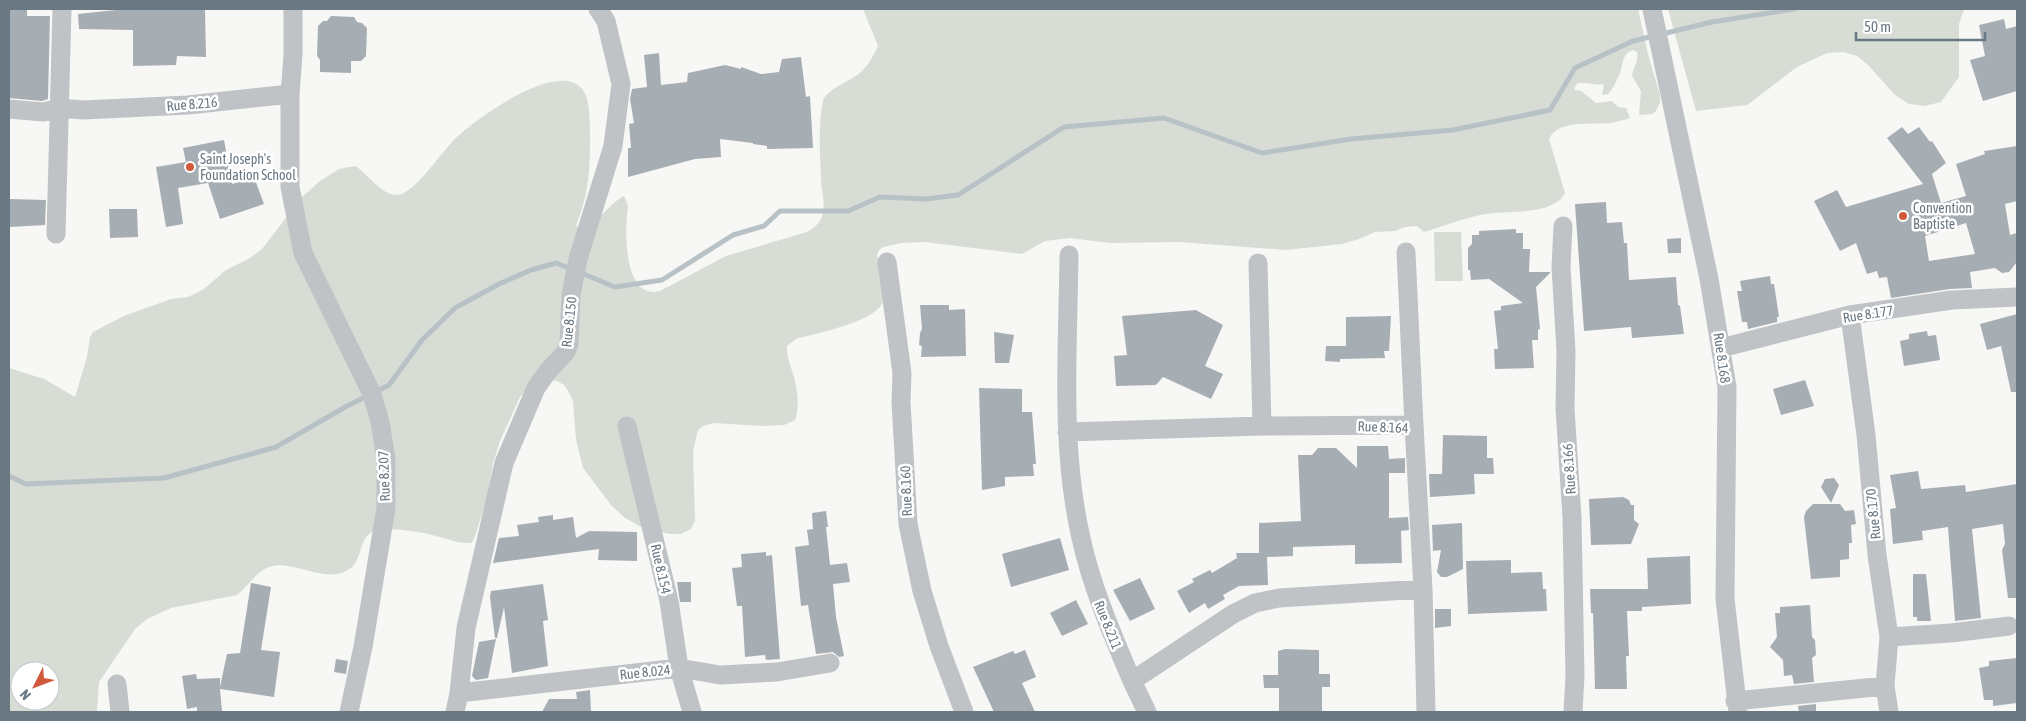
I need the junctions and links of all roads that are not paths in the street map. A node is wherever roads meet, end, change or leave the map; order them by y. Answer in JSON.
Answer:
{"nodes":[{"id":1,"x":62,"y":9,"type":"edge"},
{"id":2,"x":293,"y":9,"type":"edge"},
{"id":3,"x":598,"y":9,"type":"edge"},
{"id":4,"x":1652,"y":9,"type":"edge"},
{"id":5,"x":290,"y":94,"type":"junction"},
{"id":6,"x":60,"y":108,"type":"junction"},
{"id":7,"x":9,"y":109,"type":"edge"},
{"id":8,"x":1563,"y":226,"type":"dead end"},
{"id":9,"x":56,"y":234,"type":"dead end"},
{"id":10,"x":1406,"y":252,"type":"dead end"},
{"id":11,"x":1069,"y":255,"type":"dead end"},
{"id":12,"x":887,"y":262,"type":"dead end"},
{"id":13,"x":1258,"y":263,"type":"dead end"},
{"id":14,"x":2017,"y":297,"type":"edge"},
{"id":15,"x":1850,"y":315,"type":"junction"},
{"id":16,"x":1722,"y":348,"type":"junction"},
{"id":17,"x":1414,"y":425,"type":"junction"},
{"id":18,"x":627,"y":426,"type":"dead end"},
{"id":19,"x":1262,"y":426,"type":"junction"},
{"id":20,"x":1067,"y":432,"type":"junction"},
{"id":21,"x":1423,"y":589,"type":"junction"},
{"id":22,"x":2009,"y":626,"type":"dead end"},
{"id":23,"x":1889,"y":637,"type":"junction"},
{"id":24,"x":830,"y":663,"type":"dead end"},
{"id":25,"x":678,"y":668,"type":"junction"},
{"id":26,"x":1132,"y":681,"type":"junction"},
{"id":27,"x":117,"y":684,"type":"dead end"},
{"id":28,"x":1885,"y":686,"type":"junction"},
{"id":29,"x":459,"y":693,"type":"junction"},
{"id":30,"x":1736,"y":707,"type":"edge"},
{"id":31,"x":120,"y":712,"type":"edge"},
{"id":32,"x":348,"y":712,"type":"edge"},
{"id":33,"x":455,"y":712,"type":"edge"},
{"id":34,"x":692,"y":712,"type":"edge"},
{"id":35,"x":964,"y":712,"type":"edge"},
{"id":36,"x":1147,"y":712,"type":"edge"},
{"id":37,"x":1426,"y":712,"type":"edge"},
{"id":38,"x":1573,"y":712,"type":"edge"},
{"id":39,"x":1889,"y":712,"type":"edge"}],
"edges":[{"from":1,"to":6,"type":"street"},
{"from":2,"to":5,"type":"street"},
{"from":3,"to":29,"type":"street","name":"Rue 8.150"},
{"from":4,"to":16,"type":"street","name":"Rue 8.168"},
{"from":5,"to":6,"type":"street","name":"Rue 8.216"},
{"from":5,"to":32,"type":"street","name":"Rue 8.207"},
{"from":6,"to":7,"type":"street","name":"Rue 8.216"},
{"from":6,"to":9,"type":"street"},
{"from":8,"to":38,"type":"street","name":"Rue 8.166"},
{"from":10,"to":17,"type":"street"},
{"from":11,"to":20,"type":"street","name":"Rue 8.211"},
{"from":12,"to":35,"type":"street","name":"Rue 8.160"},
{"from":13,"to":19,"type":"street"},
{"from":14,"to":15,"type":"street","name":"Rue 8.177"},
{"from":15,"to":16,"type":"street","name":"Rue 8.177"},
{"from":15,"to":23,"type":"street","name":"Rue 8.170"},
{"from":16,"to":30,"type":"street","name":"Rue 8.168"},
{"from":17,"to":19,"type":"street","name":"Rue 8.164"},
{"from":17,"to":21,"type":"street","name":"Rue 8.164"},
{"from":18,"to":25,"type":"street","name":"Rue 8.154"},
{"from":19,"to":20,"type":"street","name":"Rue 8.164"},
{"from":20,"to":26,"type":"street","name":"Rue 8.211"},
{"from":21,"to":26,"type":"street"},
{"from":21,"to":37,"type":"street","name":"Rue 8.164"},
{"from":22,"to":23,"type":"street"},
{"from":23,"to":28,"type":"street","name":"Rue 8.170"},
{"from":24,"to":25,"type":"street","name":"Rue 8.024"},
{"from":25,"to":29,"type":"street","name":"Rue 8.024"},
{"from":25,"to":34,"type":"street","name":"Rue 8.154"},
{"from":26,"to":36,"type":"street","name":"Rue 8.211"},
{"from":27,"to":31,"type":"street"},
{"from":28,"to":30,"type":"street"},
{"from":28,"to":39,"type":"street","name":"Rue 8.170"},
{"from":29,"to":33,"type":"street","name":"Rue 8.150"}]}
